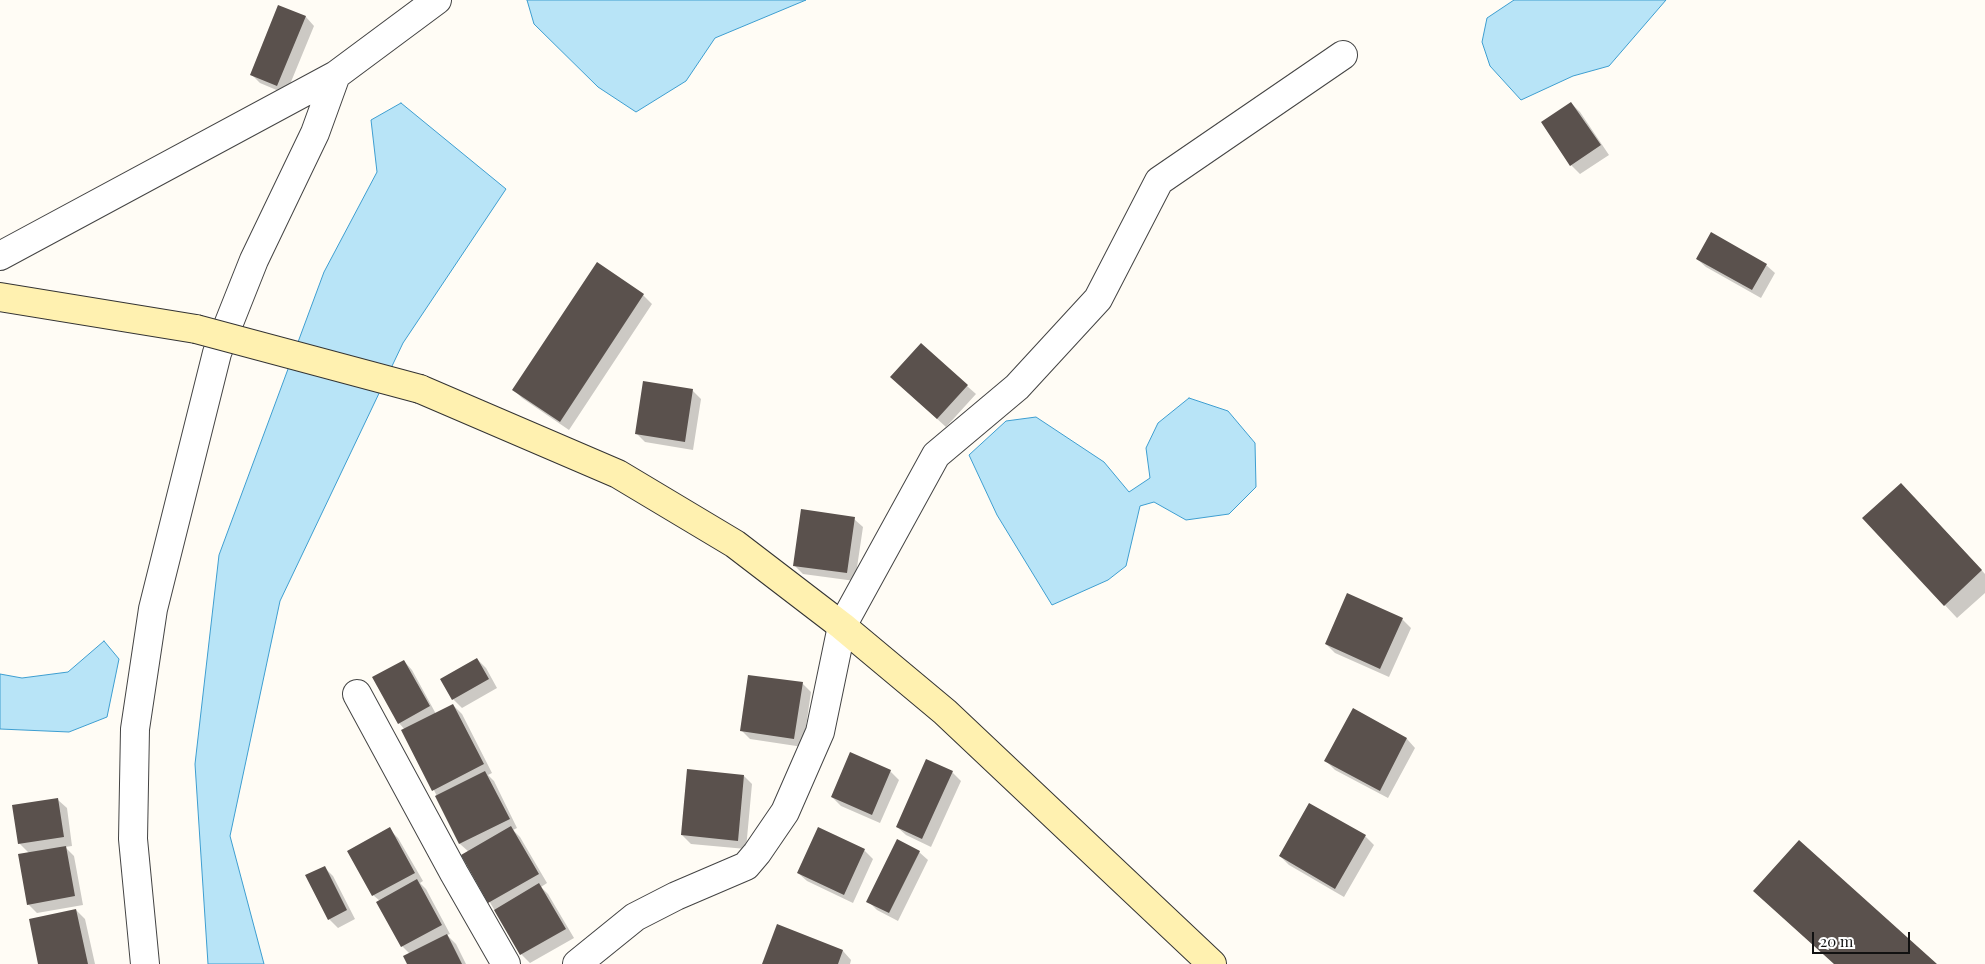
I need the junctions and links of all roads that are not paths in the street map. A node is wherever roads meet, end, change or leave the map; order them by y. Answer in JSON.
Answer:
{"nodes":[{"id":1,"x":437,"y":0,"type":"edge"},
{"id":2,"x":1343,"y":55,"type":"dead end"},
{"id":3,"x":336,"y":75,"type":"junction"},
{"id":4,"x":0,"y":256,"type":"edge"},
{"id":5,"x":0,"y":297,"type":"edge"},
{"id":6,"x":842,"y":626,"type":"junction"},
{"id":7,"x":356,"y":694,"type":"dead end"},
{"id":8,"x":145,"y":964,"type":"edge"},
{"id":9,"x":506,"y":964,"type":"edge"},
{"id":10,"x":578,"y":964,"type":"edge"},
{"id":11,"x":1212,"y":964,"type":"edge"}],
"edges":[{"from":1,"to":3,"type":"street"},
{"from":2,"to":6,"type":"street"},
{"from":3,"to":4,"type":"street"},
{"from":3,"to":8,"type":"street"},
{"from":5,"to":6,"type":"main road","bridge":true},
{"from":6,"to":10,"type":"street"},
{"from":6,"to":11,"type":"main road"},
{"from":7,"to":9,"type":"street"}]}
